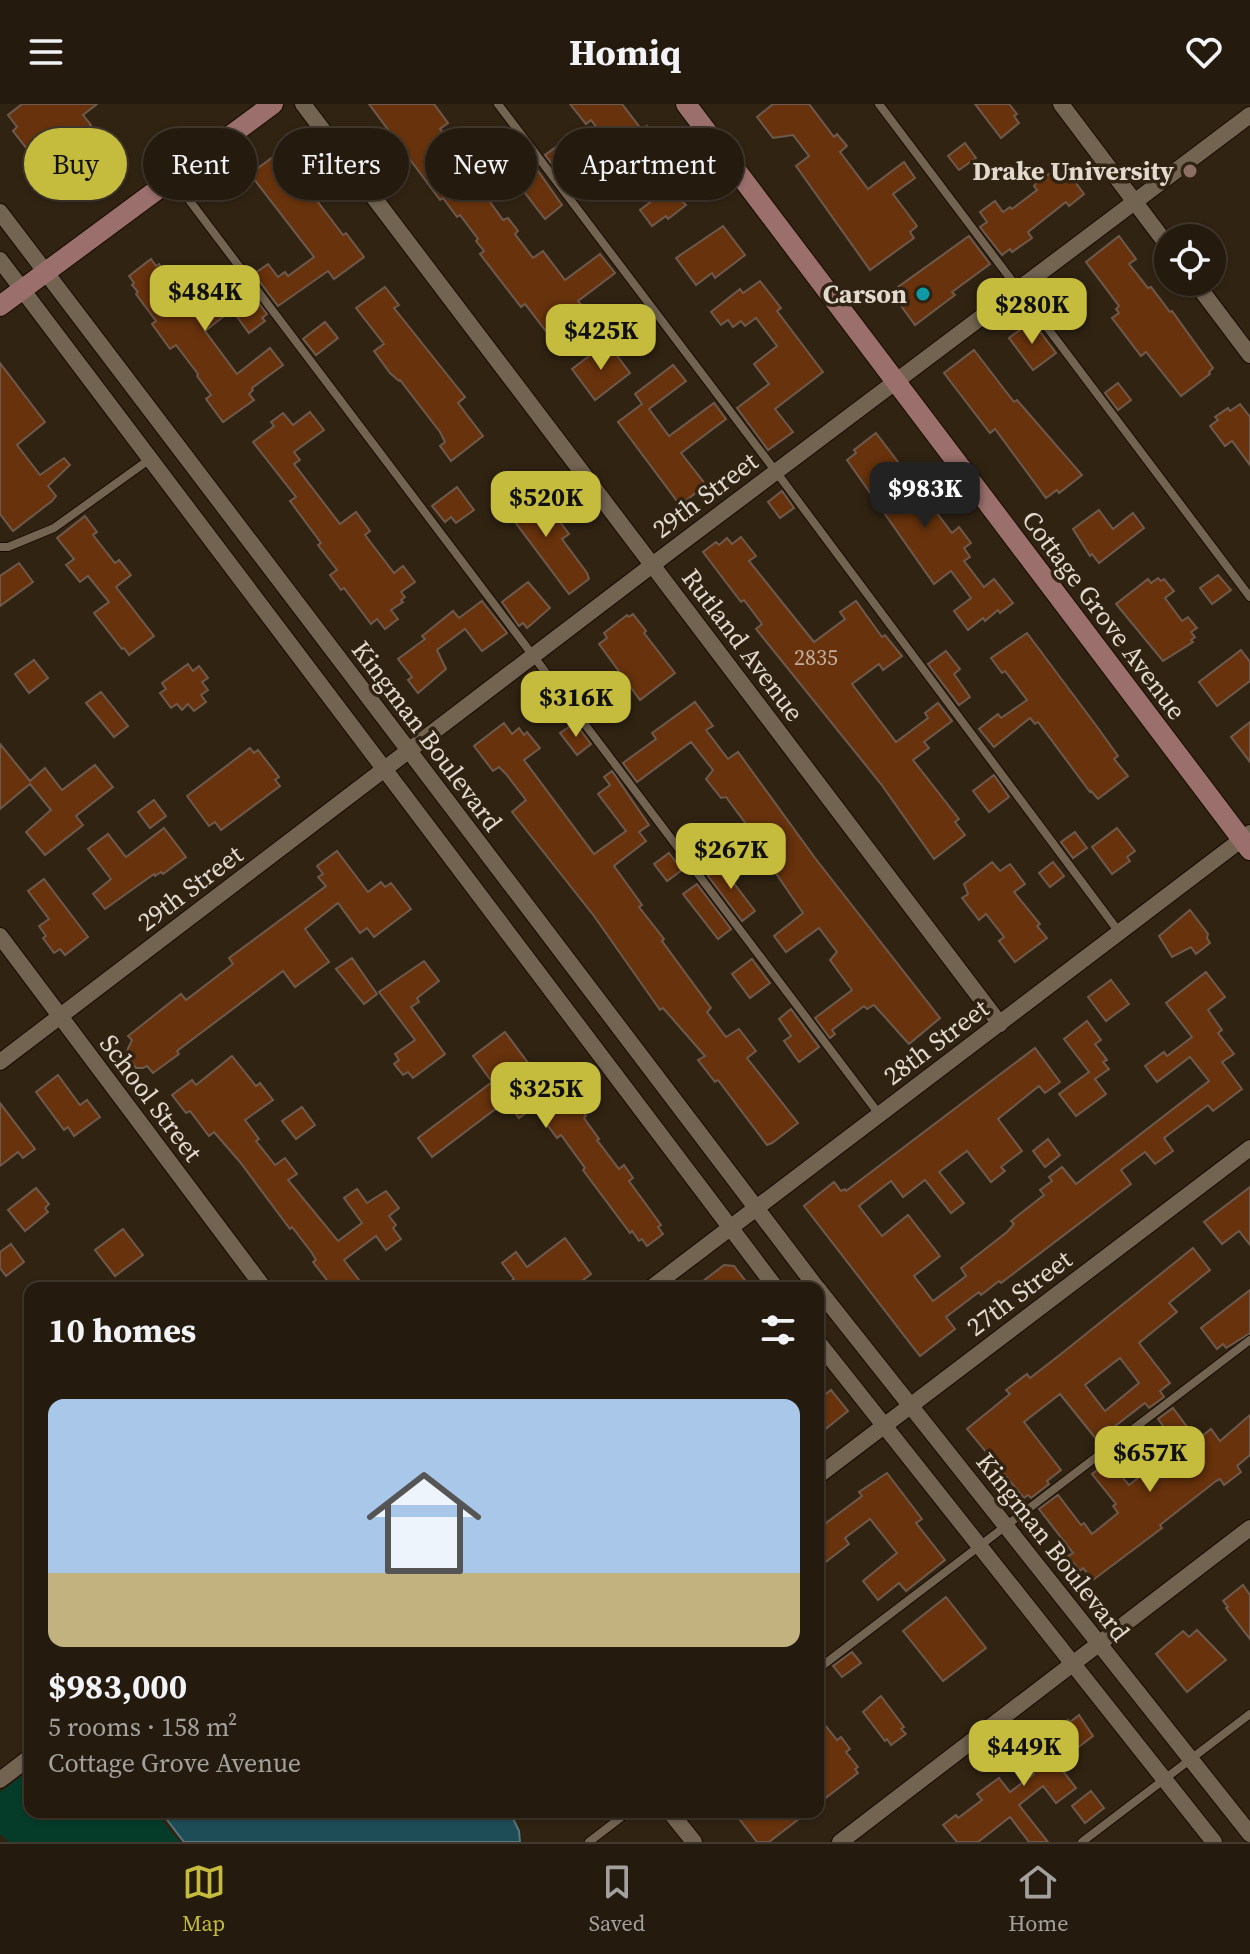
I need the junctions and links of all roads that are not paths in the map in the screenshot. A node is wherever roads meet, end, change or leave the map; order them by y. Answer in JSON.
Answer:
{"nodes":[{"id":1,"x":273,"y":104,"type":"edge"},
{"id":2,"x":303,"y":104,"type":"edge"},
{"id":3,"x":498,"y":104,"type":"edge"},
{"id":4,"x":686,"y":104,"type":"edge"},
{"id":5,"x":879,"y":104,"type":"edge"},
{"id":6,"x":1061,"y":104,"type":"edge"},
{"id":7,"x":1250,"y":115,"type":"edge"},
{"id":8,"x":241,"y":128,"type":"edge"},
{"id":9,"x":146,"y":200,"type":"edge"},
{"id":10,"x":190,"y":200,"type":"edge"},
{"id":11,"x":1135,"y":202,"type":"junction"},
{"id":12,"x":0,"y":212,"type":"edge"},
{"id":13,"x":1154,"y":227,"type":"edge"},
{"id":14,"x":0,"y":260,"type":"edge"},
{"id":15,"x":46,"y":274,"type":"junction"},
{"id":16,"x":1019,"y":289,"type":"junction"},
{"id":17,"x":23,"y":290,"type":"junction"},
{"id":18,"x":1206,"y":296,"type":"edge"},
{"id":19,"x":0,"y":306,"type":"edge"},
{"id":20,"x":1250,"y":355,"type":"edge"},
{"id":21,"x":896,"y":381,"type":"junction"},
{"id":22,"x":150,"y":459,"type":"junction"},
{"id":23,"x":776,"y":471,"type":"junction"},
{"id":24,"x":0,"y":547,"type":"edge"},
{"id":25,"x":652,"y":565,"type":"junction"},
{"id":26,"x":1250,"y":597,"type":"edge"},
{"id":27,"x":533,"y":656,"type":"junction"},
{"id":28,"x":408,"y":751,"type":"junction"},
{"id":29,"x":384,"y":770,"type":"junction"},
{"id":30,"x":1247,"y":841,"type":"edge"},
{"id":31,"x":1119,"y":933,"type":"junction"},
{"id":32,"x":0,"y":936,"type":"edge"},
{"id":33,"x":60,"y":1016,"type":"junction"},
{"id":34,"x":1000,"y":1024,"type":"junction"},
{"id":35,"x":0,"y":1062,"type":"edge"},
{"id":36,"x":880,"y":1114,"type":"junction"},
{"id":37,"x":1250,"y":1148,"type":"edge"},
{"id":38,"x":755,"y":1209,"type":"junction"},
{"id":39,"x":729,"y":1229,"type":"junction"},
{"id":40,"x":260,"y":1282,"type":"edge"},
{"id":41,"x":659,"y":1282,"type":"edge"},
{"id":42,"x":771,"y":1282,"type":"edge"},
{"id":43,"x":813,"y":1282,"type":"edge"},
{"id":44,"x":824,"y":1296,"type":"edge"},
{"id":45,"x":1250,"y":1340,"type":"edge"},
{"id":46,"x":824,"y":1350,"type":"edge"},
{"id":47,"x":911,"y":1406,"type":"junction"},
{"id":48,"x":884,"y":1426,"type":"junction"},
{"id":49,"x":824,"y":1471,"type":"edge"},
{"id":50,"x":1005,"y":1526,"type":"junction"},
{"id":51,"x":1250,"y":1528,"type":"edge"},
{"id":52,"x":979,"y":1546,"type":"junction"},
{"id":53,"x":1099,"y":1644,"type":"junction"},
{"id":54,"x":824,"y":1664,"type":"edge"},
{"id":55,"x":1073,"y":1664,"type":"junction"},
{"id":56,"x":1250,"y":1714,"type":"edge"},
{"id":57,"x":1191,"y":1759,"type":"junction"},
{"id":58,"x":24,"y":1762,"type":"edge"},
{"id":59,"x":1164,"y":1779,"type":"junction"},
{"id":60,"x":0,"y":1780,"type":"edge"},
{"id":61,"x":620,"y":1818,"type":"edge"},
{"id":62,"x":675,"y":1818,"type":"edge"},
{"id":63,"x":1250,"y":1834,"type":"edge"},
{"id":64,"x":589,"y":1842,"type":"edge"},
{"id":65,"x":694,"y":1842,"type":"edge"},
{"id":66,"x":840,"y":1842,"type":"edge"},
{"id":67,"x":1082,"y":1842,"type":"edge"},
{"id":68,"x":1214,"y":1842,"type":"edge"}],
"edges":[{"from":1,"to":8,"type":"street"},
{"from":2,"to":25,"type":"street","name":"Rutland Avenue"},
{"from":3,"to":23,"type":"lane"},
{"from":4,"to":21,"type":"street","name":"Cottage Grove Avenue"},
{"from":5,"to":16,"type":"lane"},
{"from":6,"to":11,"type":"street"},
{"from":7,"to":11,"type":"street","name":"29th Street"},
{"from":9,"to":15,"type":"street"},
{"from":10,"to":27,"type":"lane"},
{"from":11,"to":13,"type":"street"},
{"from":11,"to":16,"type":"street","name":"29th Street"},
{"from":12,"to":15,"type":"street","name":"Kingman Boulevard"},
{"from":14,"to":17,"type":"street"},
{"from":15,"to":17,"type":"street"},
{"from":15,"to":28,"type":"street","name":"Kingman Boulevard"},
{"from":16,"to":21,"type":"street","name":"29th Street"},
{"from":16,"to":26,"type":"lane"},
{"from":17,"to":19,"type":"street"},
{"from":17,"to":22,"type":"street"},
{"from":18,"to":20,"type":"street"},
{"from":21,"to":23,"type":"street","name":"29th Street"},
{"from":21,"to":30,"type":"street","name":"Cottage Grove Avenue"},
{"from":22,"to":24,"type":"lane"},
{"from":22,"to":29,"type":"street"},
{"from":23,"to":25,"type":"street","name":"29th Street"},
{"from":23,"to":31,"type":"lane"},
{"from":25,"to":27,"type":"street","name":"29th Street"},
{"from":25,"to":34,"type":"street","name":"Rutland Avenue"},
{"from":27,"to":28,"type":"street","name":"29th Street"},
{"from":27,"to":36,"type":"lane"},
{"from":28,"to":29,"type":"street","name":"29th Street"},
{"from":28,"to":38,"type":"street","name":"Kingman Boulevard"},
{"from":29,"to":33,"type":"street","name":"29th Street"},
{"from":29,"to":39,"type":"street"},
{"from":30,"to":31,"type":"street","name":"28th Street"},
{"from":31,"to":34,"type":"street","name":"28th Street"},
{"from":32,"to":33,"type":"street","name":"School Street"},
{"from":33,"to":35,"type":"street","name":"29th Street"},
{"from":33,"to":40,"type":"street","name":"School Street"},
{"from":34,"to":36,"type":"street","name":"28th Street"},
{"from":36,"to":38,"type":"street","name":"28th Street"},
{"from":37,"to":47,"type":"street","name":"27th Street"},
{"from":38,"to":39,"type":"street","name":"28th Street"},
{"from":38,"to":43,"type":"street","name":"Kingman Boulevard"},
{"from":39,"to":41,"type":"street","name":"28th Street"},
{"from":39,"to":42,"type":"street"},
{"from":44,"to":47,"type":"street","name":"Kingman Boulevard"},
{"from":45,"to":50,"type":"lane"},
{"from":46,"to":48,"type":"street"},
{"from":47,"to":48,"type":"street","name":"27th Street"},
{"from":47,"to":50,"type":"street","name":"Kingman Boulevard"},
{"from":48,"to":49,"type":"street","name":"27th Street"},
{"from":48,"to":52,"type":"street"},
{"from":50,"to":52,"type":"lane"},
{"from":50,"to":53,"type":"street","name":"Kingman Boulevard"},
{"from":51,"to":53,"type":"street"},
{"from":52,"to":54,"type":"lane"},
{"from":52,"to":55,"type":"street"},
{"from":53,"to":55,"type":"street"},
{"from":53,"to":57,"type":"street","name":"Kingman Boulevard"},
{"from":55,"to":59,"type":"street"},
{"from":55,"to":66,"type":"street"},
{"from":56,"to":57,"type":"lane"},
{"from":57,"to":59,"type":"lane"},
{"from":57,"to":63,"type":"street","name":"Kingman Boulevard"},
{"from":58,"to":60,"type":"street"},
{"from":59,"to":67,"type":"lane"},
{"from":59,"to":68,"type":"street"},
{"from":61,"to":64,"type":"lane"},
{"from":62,"to":65,"type":"street"}]}
